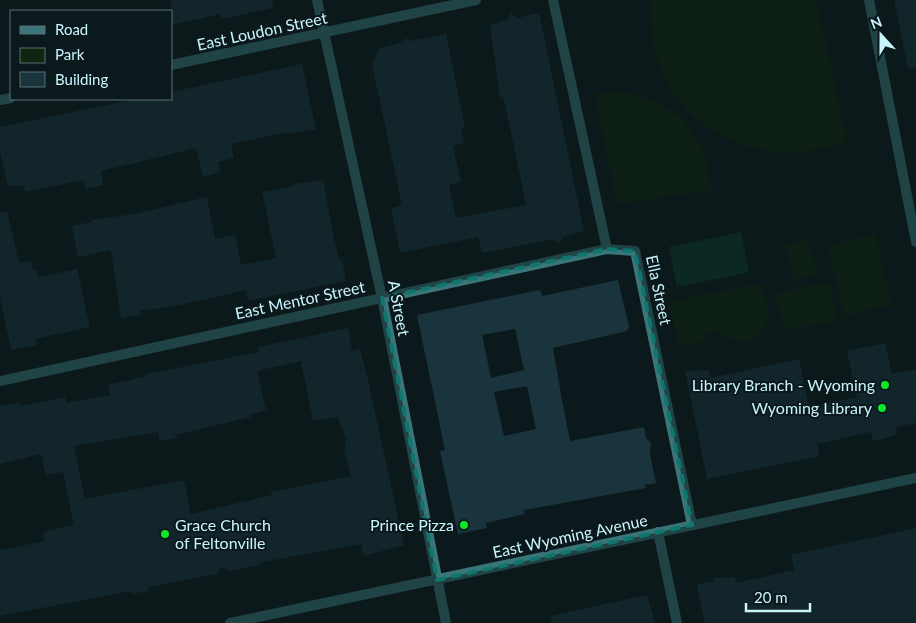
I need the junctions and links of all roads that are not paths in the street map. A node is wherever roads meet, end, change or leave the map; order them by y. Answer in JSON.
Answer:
{"nodes":[{"id":1,"x":317,"y":0,"type":"edge"},
{"id":2,"x":476,"y":0,"type":"edge"},
{"id":3,"x":553,"y":0,"type":"edge"},
{"id":4,"x":869,"y":0,"type":"edge"},
{"id":5,"x":324,"y":34,"type":"junction"},
{"id":6,"x":172,"y":65,"type":"edge"},
{"id":7,"x":916,"y":242,"type":"edge"},
{"id":8,"x":606,"y":249,"type":"junction"},
{"id":9,"x":382,"y":298,"type":"junction"},
{"id":10,"x":0,"y":381,"type":"edge"},
{"id":11,"x":916,"y":478,"type":"edge"},
{"id":12,"x":692,"y":526,"type":"junction"},
{"id":13,"x":658,"y":532,"type":"junction"},
{"id":14,"x":437,"y":580,"type":"junction"},
{"id":15,"x":230,"y":623,"type":"edge"},
{"id":16,"x":446,"y":623,"type":"edge"},
{"id":17,"x":677,"y":623,"type":"edge"}],
"edges":[{"from":1,"to":5,"type":"street","name":"A Street"},
{"from":2,"to":5,"type":"street","name":"East Loudon Street"},
{"from":3,"to":8,"type":"street"},
{"from":4,"to":7,"type":"street"},
{"from":5,"to":6,"type":"street","name":"East Loudon Street"},
{"from":5,"to":9,"type":"street","name":"A Street"},
{"from":8,"to":9,"type":"street","name":"East Mentor Street"},
{"from":8,"to":12,"type":"street","name":"Ella Street"},
{"from":9,"to":10,"type":"street","name":"East Mentor Street"},
{"from":9,"to":14,"type":"street","name":"A Street"},
{"from":11,"to":12,"type":"street","name":"East Wyoming Avenue"},
{"from":12,"to":13,"type":"street","name":"East Wyoming Avenue"},
{"from":13,"to":14,"type":"street","name":"East Wyoming Avenue"},
{"from":13,"to":17,"type":"street"},
{"from":14,"to":15,"type":"street","name":"East Wyoming Avenue"},
{"from":14,"to":16,"type":"street","name":"A Street"}]}
